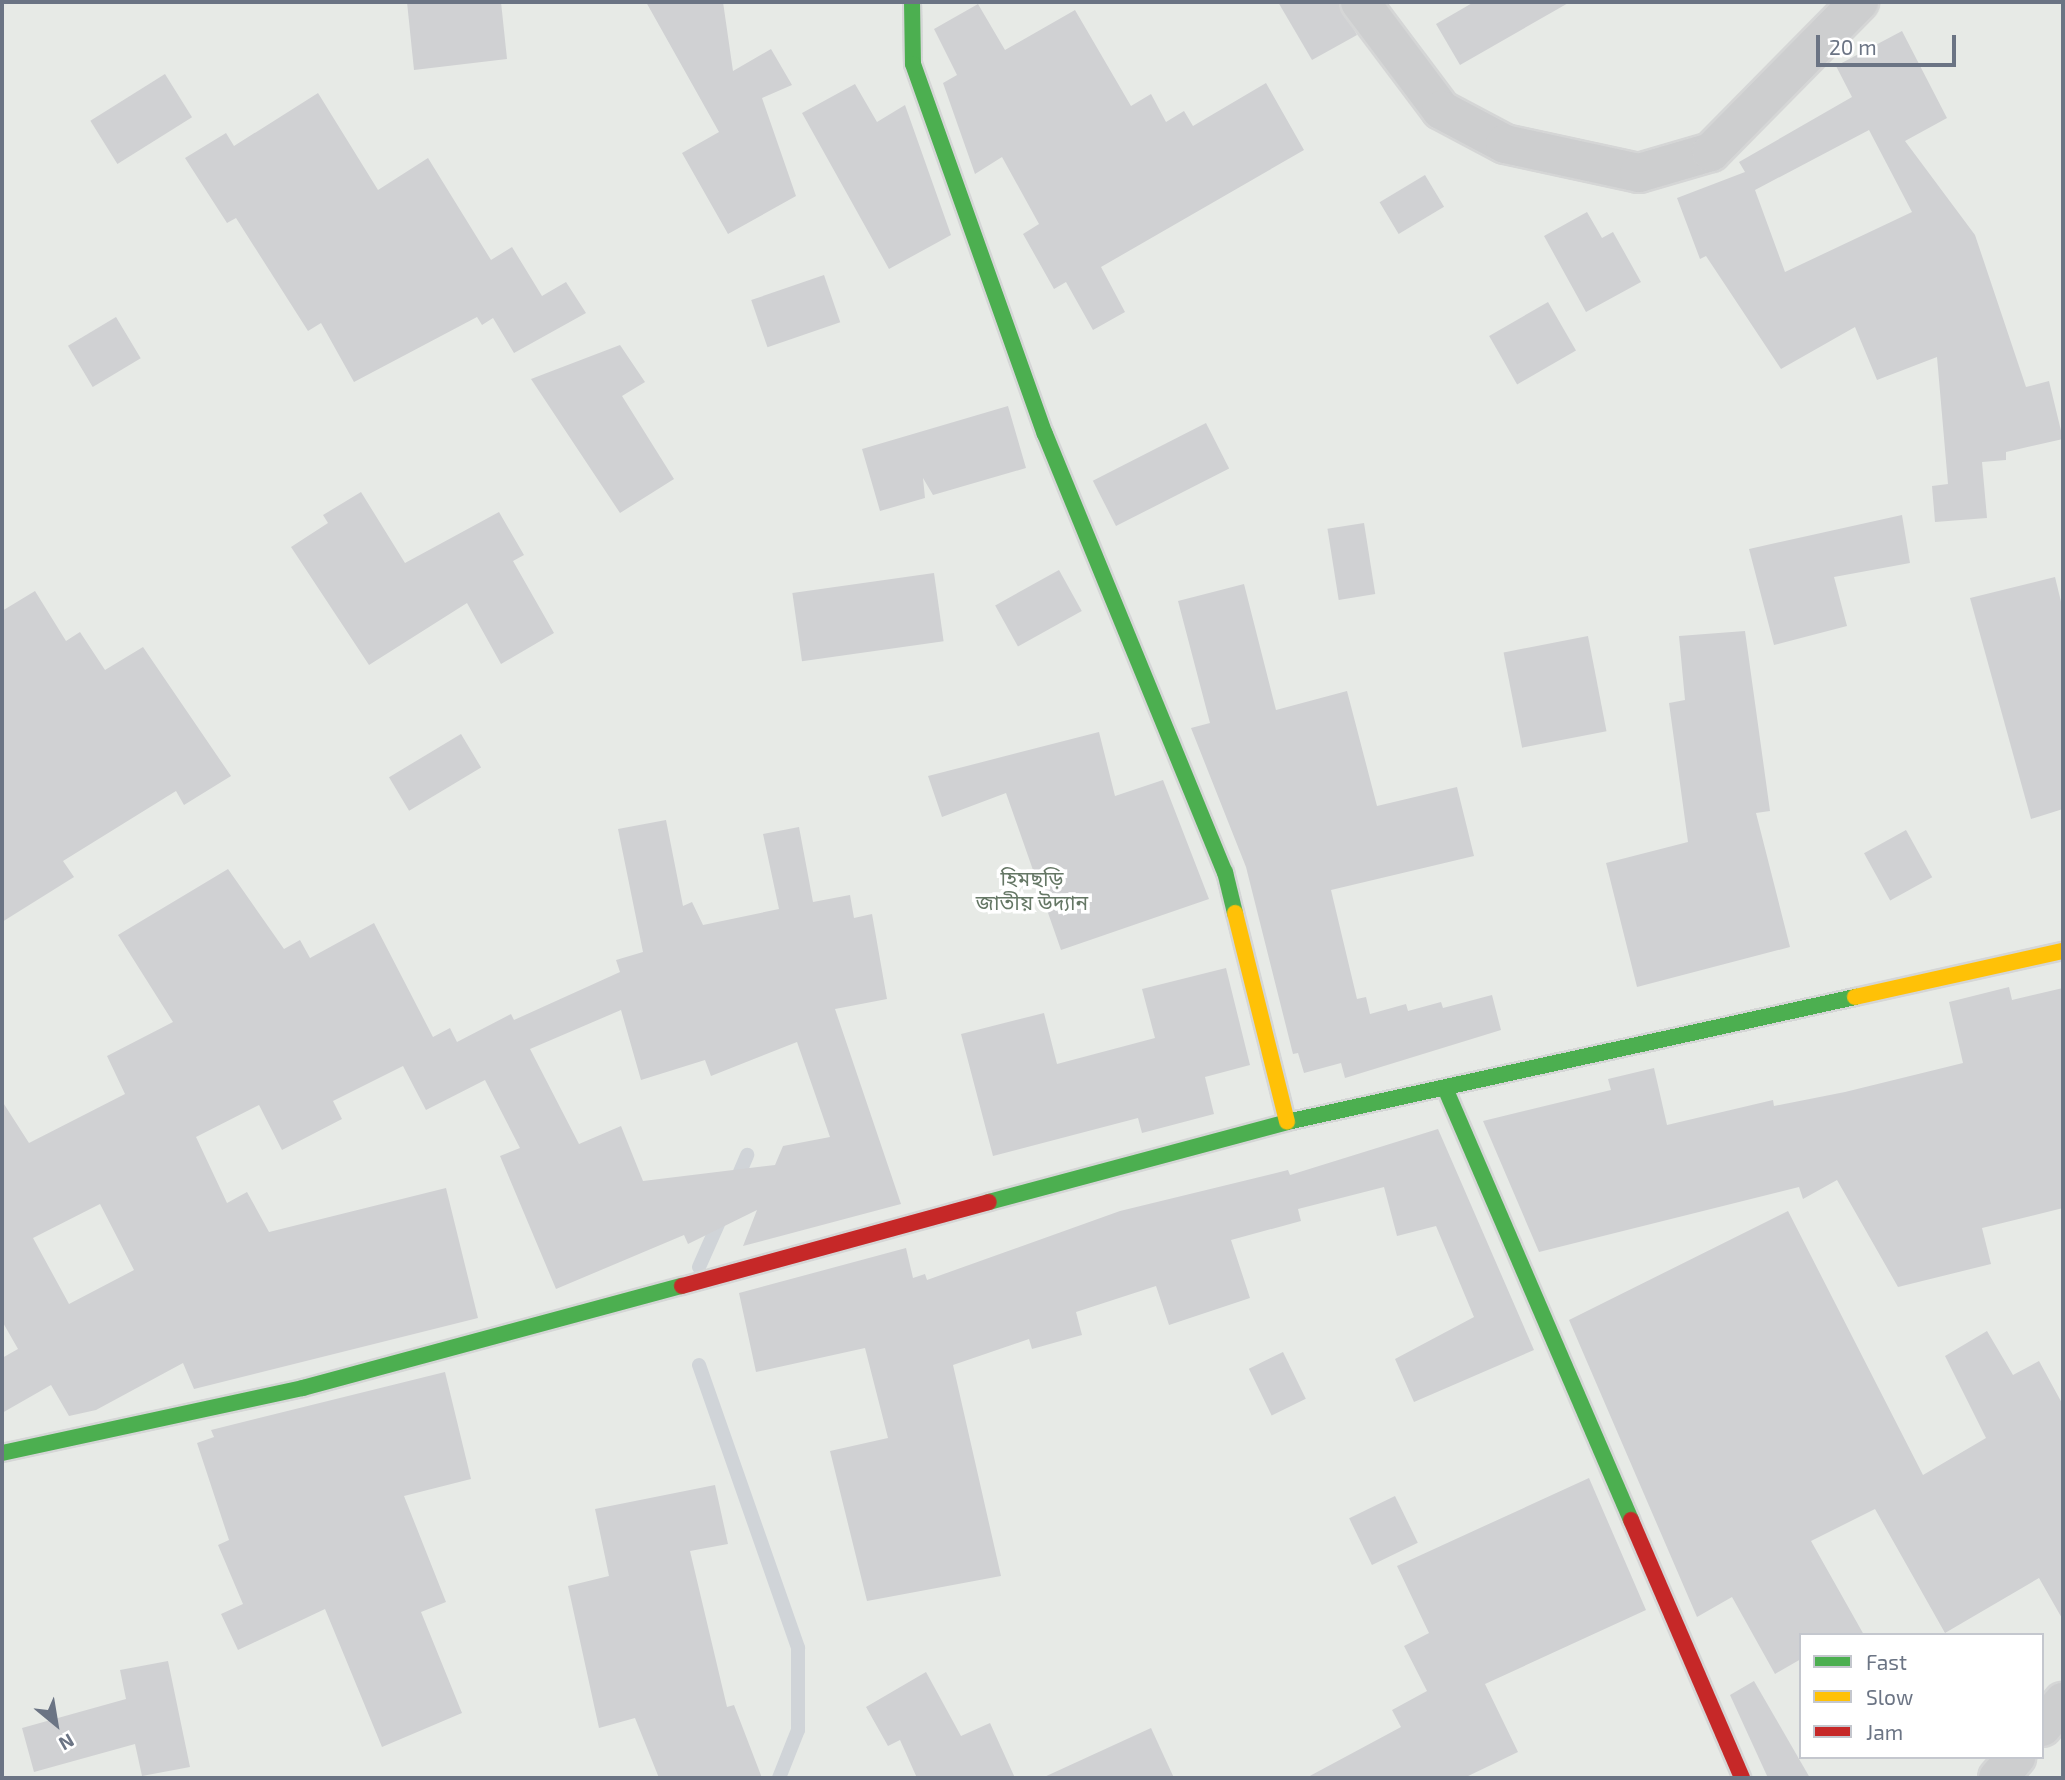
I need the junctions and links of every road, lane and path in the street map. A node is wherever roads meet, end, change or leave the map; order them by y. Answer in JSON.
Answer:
{"nodes":[{"id":1,"x":912,"y":2,"type":"edge"},
{"id":2,"x":1360,"y":2,"type":"edge"},
{"id":3,"x":1859,"y":2,"type":"edge"},
{"id":4,"x":2063,"y":951,"type":"edge"},
{"id":5,"x":1446,"y":1088,"type":"junction"},
{"id":6,"x":1287,"y":1122,"type":"junction"},
{"id":7,"x":2,"y":1453,"type":"edge"},
{"id":8,"x":2063,"y":1702,"type":"edge"},
{"id":9,"x":2044,"y":1725,"type":"edge"},
{"id":10,"x":2014,"y":1759,"type":"edge"},
{"id":11,"x":1742,"y":1778,"type":"edge"},
{"id":12,"x":1998,"y":1778,"type":"edge"}],
"edges":[{"from":1,"to":6,"type":"main road"},
{"from":2,"to":3,"type":"street"},
{"from":4,"to":5,"type":"main road"},
{"from":5,"to":6,"type":"main road"},
{"from":5,"to":11,"type":"main road"},
{"from":6,"to":7,"type":"main road"},
{"from":8,"to":9,"type":"street"},
{"from":10,"to":12,"type":"street"}]}
